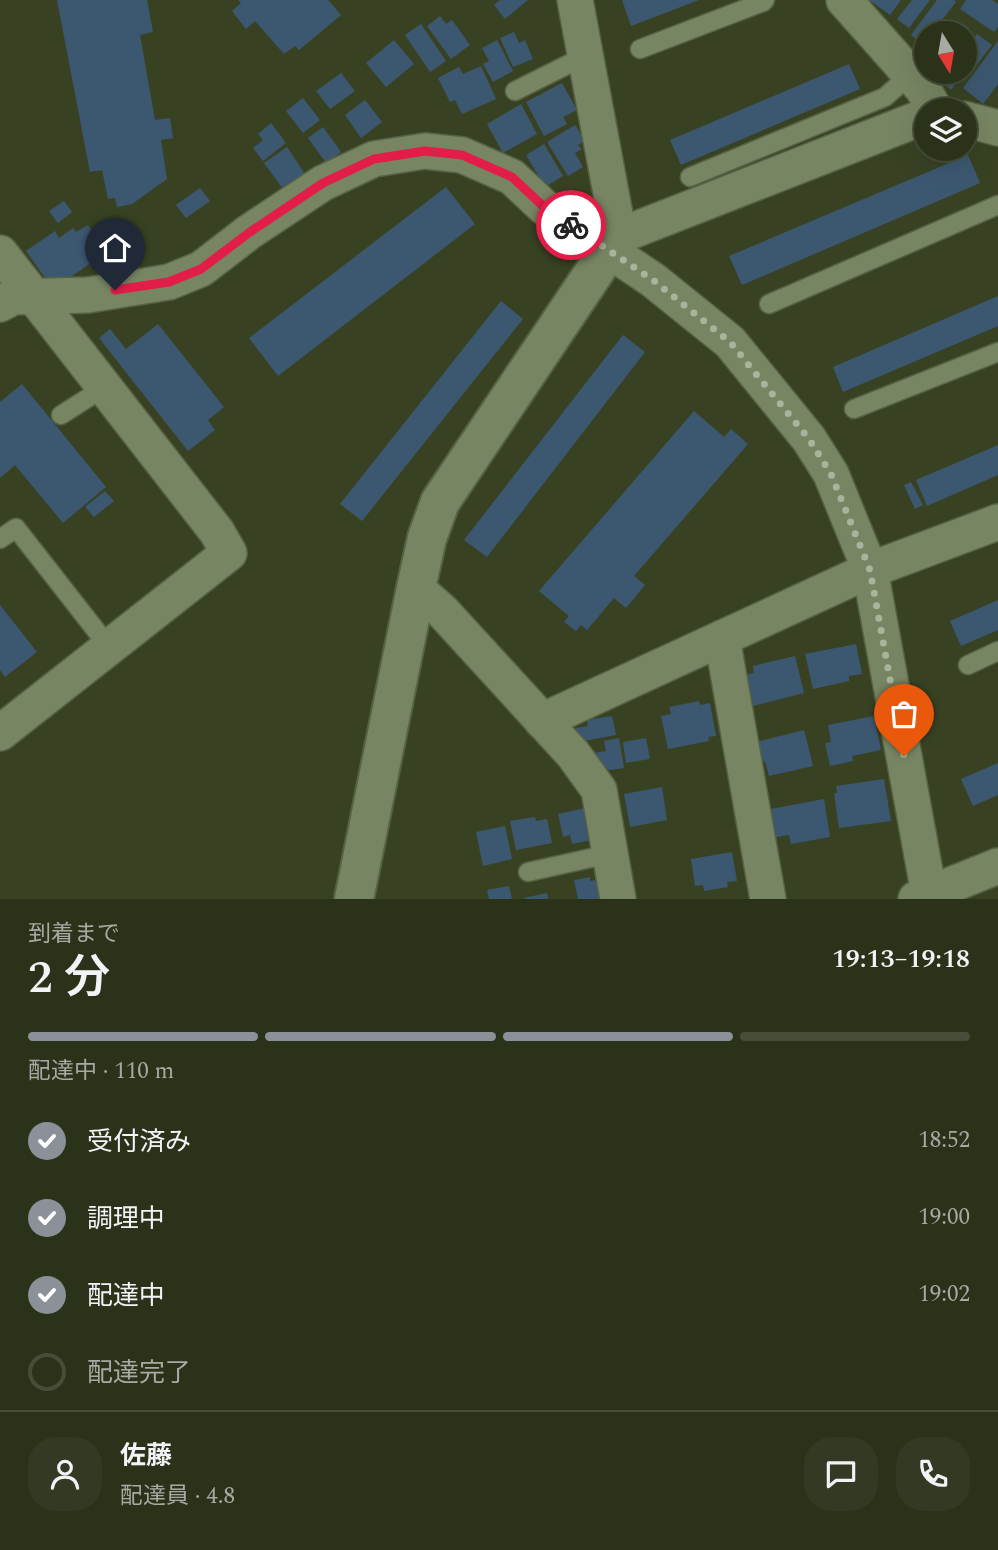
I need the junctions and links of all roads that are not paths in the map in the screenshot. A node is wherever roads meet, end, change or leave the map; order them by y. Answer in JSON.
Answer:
{"nodes":[{"id":1,"x":575,"y":0,"type":"edge"},
{"id":2,"x":765,"y":0,"type":"edge"},
{"id":3,"x":844,"y":0,"type":"edge"},
{"id":4,"x":640,"y":49,"type":"dead end"},
{"id":5,"x":585,"y":56,"type":"junction"},
{"id":6,"x":911,"y":75,"type":"junction"},
{"id":7,"x":515,"y":91,"type":"dead end"},
{"id":8,"x":928,"y":98,"type":"edge"},
{"id":9,"x":914,"y":122,"type":"edge"},
{"id":10,"x":977,"y":122,"type":"edge"},
{"id":11,"x":998,"y":128,"type":"edge"},
{"id":12,"x":691,"y":177,"type":"dead end"},
{"id":13,"x":998,"y":205,"type":"edge"},
{"id":14,"x":614,"y":243,"type":"junction"},
{"id":15,"x":0,"y":253,"type":"edge"},
{"id":16,"x":34,"y":296,"type":"junction"},
{"id":17,"x":0,"y":304,"type":"edge"},
{"id":18,"x":769,"y":304,"type":"dead end"},
{"id":19,"x":998,"y":352,"type":"edge"},
{"id":20,"x":105,"y":387,"type":"junction"},
{"id":21,"x":854,"y":409,"type":"dead end"},
{"id":22,"x":61,"y":415,"type":"dead end"},
{"id":23,"x":998,"y":522,"type":"edge"},
{"id":24,"x":0,"y":539,"type":"edge"},
{"id":25,"x":870,"y":570,"type":"junction"},
{"id":26,"x":416,"y":588,"type":"junction"},
{"id":27,"x":722,"y":638,"type":"junction"},
{"id":28,"x":109,"y":647,"type":"junction"},
{"id":29,"x":998,"y":651,"type":"edge"},
{"id":30,"x":968,"y":665,"type":"dead end"},
{"id":31,"x":542,"y":721,"type":"junction"},
{"id":32,"x":0,"y":733,"type":"edge"},
{"id":33,"x":609,"y":854,"type":"junction"},
{"id":34,"x":998,"y":866,"type":"edge"},
{"id":35,"x":528,"y":872,"type":"dead end"},
{"id":36,"x":925,"y":897,"type":"edge"},
{"id":37,"x":355,"y":899,"type":"edge"},
{"id":38,"x":618,"y":899,"type":"edge"},
{"id":39,"x":768,"y":899,"type":"edge"}],
"edges":[{"from":1,"to":5,"type":"street"},
{"from":2,"to":4,"type":"lane"},
{"from":3,"to":6,"type":"street"},
{"from":5,"to":7,"type":"lane"},
{"from":5,"to":14,"type":"street"},
{"from":6,"to":8,"type":"street"},
{"from":6,"to":12,"type":"lane"},
{"from":9,"to":14,"type":"street"},
{"from":10,"to":11,"type":"street"},
{"from":13,"to":18,"type":"lane"},
{"from":14,"to":16,"type":"street"},
{"from":14,"to":25,"type":"street"},
{"from":14,"to":26,"type":"street"},
{"from":15,"to":16,"type":"street"},
{"from":16,"to":17,"type":"street"},
{"from":16,"to":20,"type":"street"},
{"from":19,"to":21,"type":"lane"},
{"from":20,"to":22,"type":"lane"},
{"from":20,"to":28,"type":"street"},
{"from":23,"to":25,"type":"street"},
{"from":24,"to":28,"type":"lane"},
{"from":25,"to":27,"type":"street"},
{"from":25,"to":36,"type":"street"},
{"from":26,"to":31,"type":"street"},
{"from":26,"to":37,"type":"street"},
{"from":27,"to":31,"type":"street"},
{"from":27,"to":39,"type":"street"},
{"from":28,"to":32,"type":"street"},
{"from":29,"to":30,"type":"lane"},
{"from":31,"to":33,"type":"street"},
{"from":33,"to":35,"type":"lane"},
{"from":33,"to":38,"type":"street"},
{"from":34,"to":36,"type":"street"}]}
